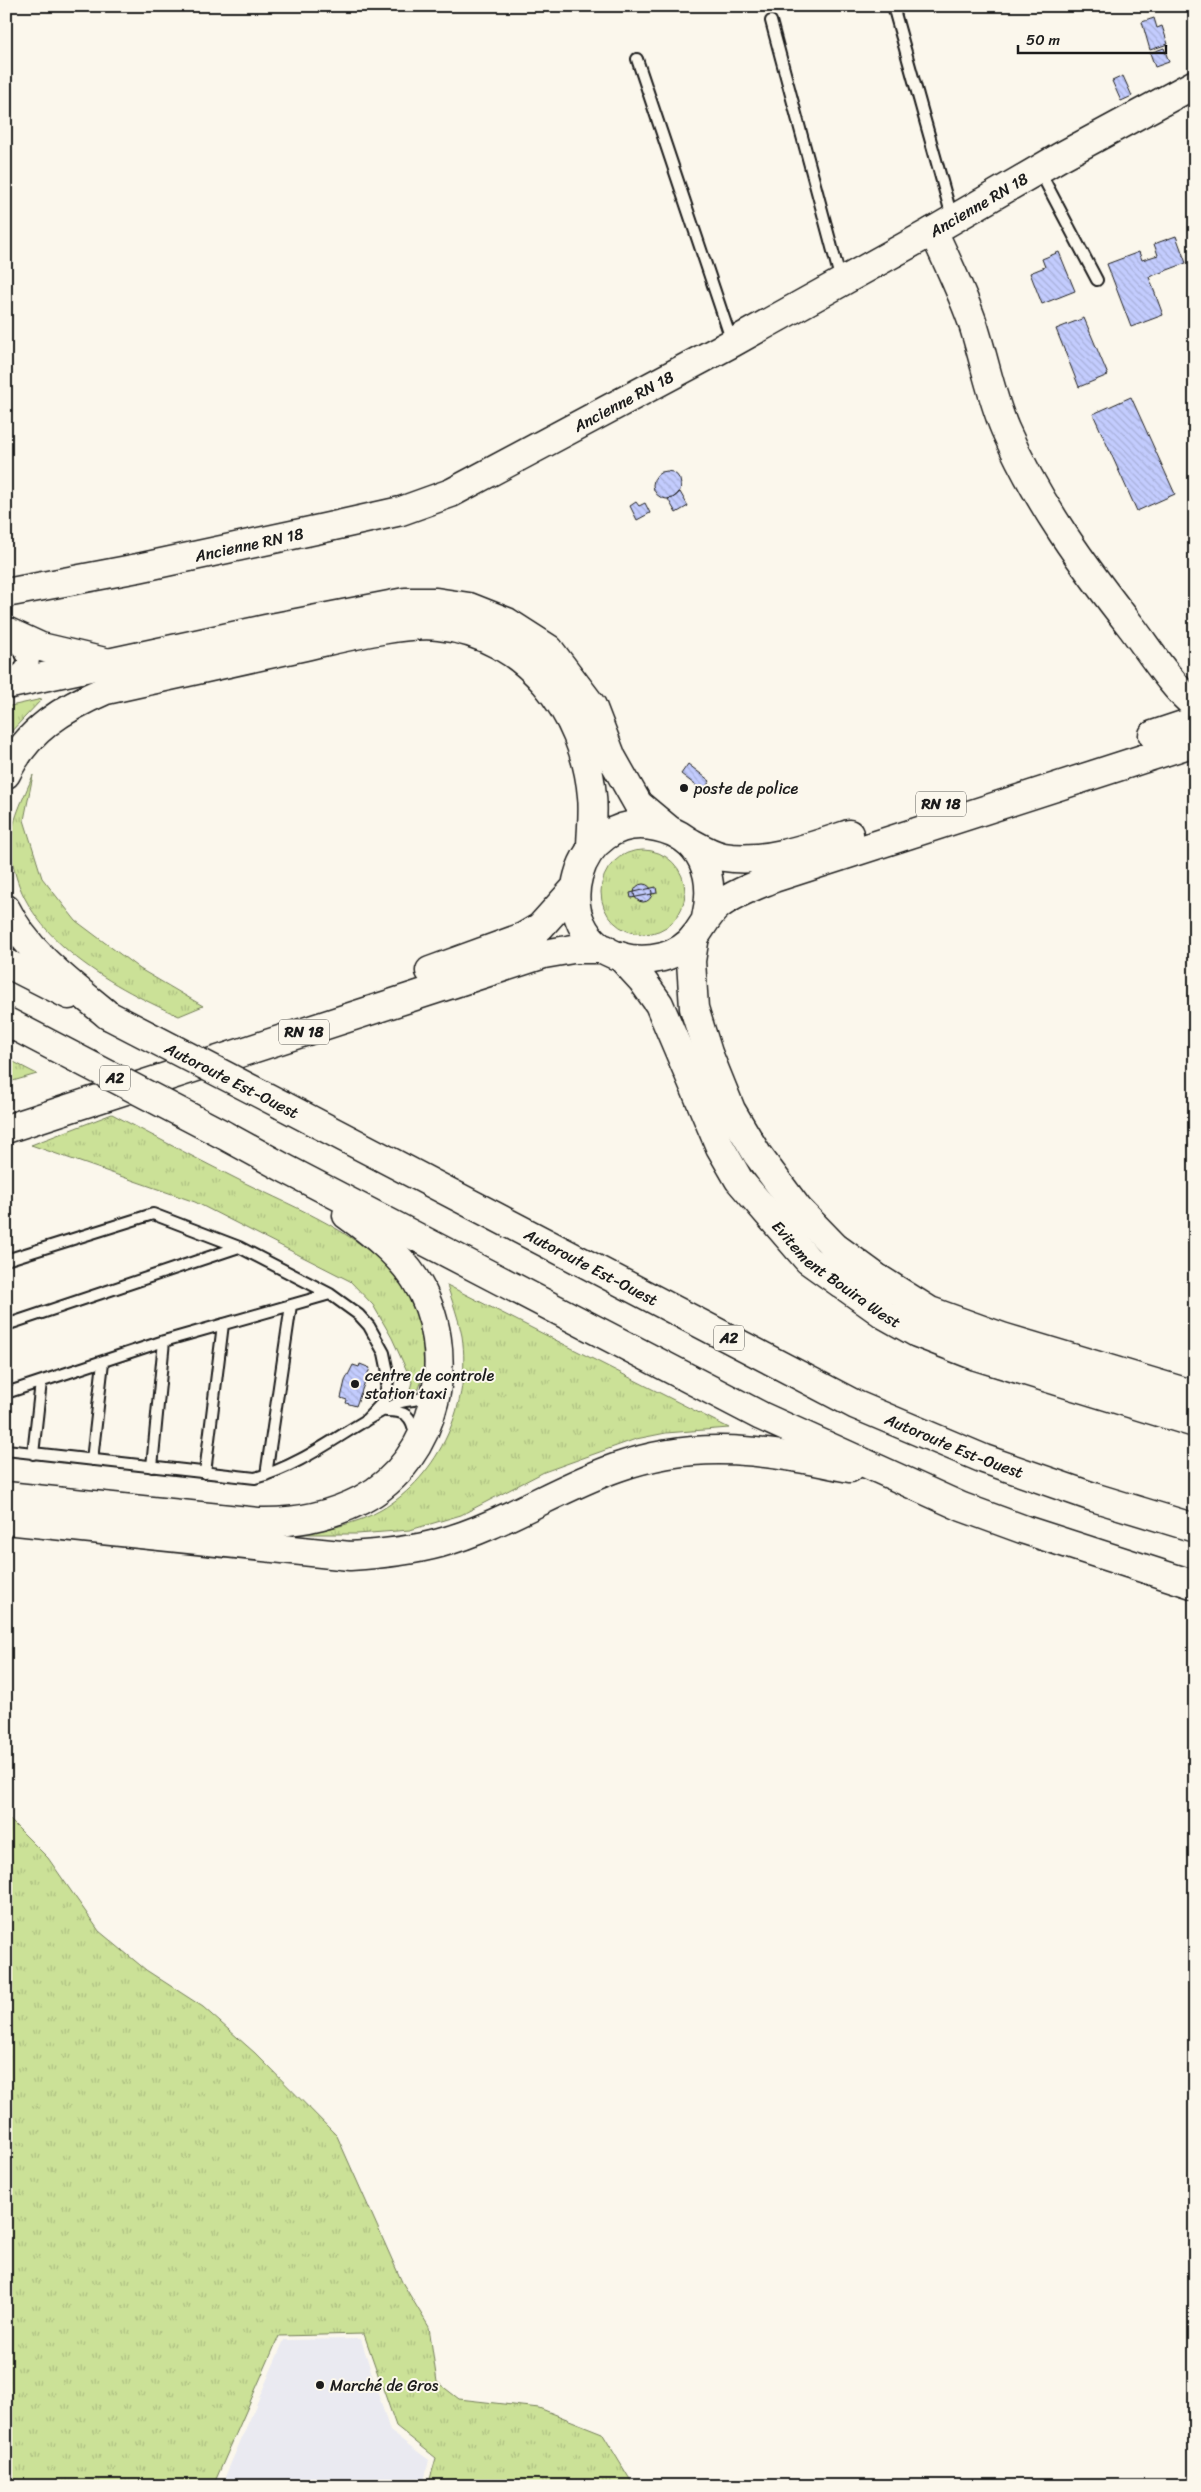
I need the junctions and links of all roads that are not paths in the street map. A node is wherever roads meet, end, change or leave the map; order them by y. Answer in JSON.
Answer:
{"nodes":[{"id":1,"x":893,"y":6,"type":"edge"},
{"id":2,"x":772,"y":21,"type":"dead end"},
{"id":3,"x":637,"y":59,"type":"dead end"},
{"id":4,"x":1195,"y":84,"type":"edge"},
{"id":5,"x":1038,"y":170,"type":"junction"},
{"id":6,"x":943,"y":225,"type":"junction"},
{"id":7,"x":1097,"y":280,"type":"dead end"},
{"id":8,"x":841,"y":282,"type":"junction"},
{"id":9,"x":732,"y":343,"type":"junction"},
{"id":10,"x":6,"y":593,"type":"edge"},
{"id":11,"x":6,"y":631,"type":"edge"},
{"id":12,"x":109,"y":663,"type":"junction"},
{"id":13,"x":8,"y":685,"type":"edge"},
{"id":14,"x":1190,"y":700,"type":"edge"},
{"id":15,"x":1187,"y":730,"type":"edge"},
{"id":16,"x":6,"y":774,"type":"edge"},
{"id":17,"x":678,"y":835,"type":"junction"},
{"id":18,"x":590,"y":849,"type":"junction"},
{"id":19,"x":575,"y":888,"type":"junction"},
{"id":20,"x":6,"y":909,"type":"edge"},
{"id":21,"x":701,"y":927,"type":"junction"},
{"id":22,"x":612,"y":953,"type":"junction"},
{"id":23,"x":6,"y":963,"type":"edge"},
{"id":24,"x":108,"y":1016,"type":"junction"},
{"id":25,"x":7,"y":1022,"type":"edge"},
{"id":26,"x":6,"y":1110,"type":"edge"},
{"id":27,"x":6,"y":1128,"type":"edge"},
{"id":28,"x":286,"y":1169,"type":"junction"},
{"id":29,"x":239,"y":1248,"type":"junction"},
{"id":30,"x":6,"y":1260,"type":"edge"},
{"id":31,"x":330,"y":1294,"type":"junction"},
{"id":32,"x":291,"y":1305,"type":"junction"},
{"id":33,"x":223,"y":1324,"type":"junction"},
{"id":34,"x":6,"y":1325,"type":"edge"},
{"id":35,"x":164,"y":1341,"type":"junction"},
{"id":36,"x":103,"y":1362,"type":"junction"},
{"id":37,"x":440,"y":1372,"type":"junction"},
{"id":38,"x":41,"y":1382,"type":"junction"},
{"id":39,"x":6,"y":1393,"type":"edge"},
{"id":40,"x":1195,"y":1395,"type":"edge"},
{"id":41,"x":386,"y":1411,"type":"junction"},
{"id":42,"x":364,"y":1422,"type":"junction"},
{"id":43,"x":1195,"y":1424,"type":"edge"},
{"id":44,"x":415,"y":1446,"type":"junction"},
{"id":45,"x":6,"y":1450,"type":"edge"},
{"id":46,"x":34,"y":1454,"type":"junction"},
{"id":47,"x":92,"y":1460,"type":"junction"},
{"id":48,"x":152,"y":1467,"type":"junction"},
{"id":49,"x":205,"y":1473,"type":"junction"},
{"id":50,"x":266,"y":1475,"type":"junction"},
{"id":51,"x":899,"y":1478,"type":"junction"},
{"id":52,"x":6,"y":1496,"type":"edge"},
{"id":53,"x":6,"y":1520,"type":"edge"},
{"id":54,"x":1195,"y":1528,"type":"edge"},
{"id":55,"x":1195,"y":1585,"type":"edge"}],
"edges":[{"from":1,"to":6,"type":"lane"},
{"from":2,"to":8,"type":"lane"},
{"from":3,"to":9,"type":"lane"},
{"from":4,"to":5,"type":"main road","name":"Ancienne RN 18"},
{"from":5,"to":6,"type":"main road","name":"Ancienne RN 18"},
{"from":5,"to":7,"type":"lane"},
{"from":6,"to":8,"type":"main road","name":"Ancienne RN 18"},
{"from":6,"to":14,"type":"main road"},
{"from":8,"to":9,"type":"main road","name":"Ancienne RN 18"},
{"from":9,"to":10,"type":"main road","name":"Ancienne RN 18"},
{"from":11,"to":12,"type":"main road"},
{"from":11,"to":13,"type":"street"},
{"from":12,"to":13,"type":"main road"},
{"from":12,"to":17,"type":"main road"},
{"from":14,"to":15,"type":"main road"},
{"from":15,"to":17,"type":"main road","number":"RN 18"},
{"from":15,"to":21,"type":"main road","number":"RN 18"},
{"from":16,"to":18,"type":"main road"},
{"from":17,"to":18,"type":"main road"},
{"from":17,"to":21,"type":"main road"},
{"from":18,"to":19,"type":"main road"},
{"from":19,"to":22,"type":"main road"},
{"from":19,"to":26,"type":"main road","number":"RN 18"},
{"from":20,"to":24,"type":"main road"},
{"from":21,"to":22,"type":"main road"},
{"from":21,"to":40,"type":"main road","name":"Evitement Bouira West"},
{"from":22,"to":27,"type":"main road","number":"RN 18"},
{"from":22,"to":43,"type":"main road","name":"Evitement Bouira West"},
{"from":23,"to":24,"type":"main road","name":"Autoroute Est-Ouest","number":"A2"},
{"from":24,"to":54,"type":"main road","name":"Autoroute Est-Ouest","number":"A2","bridge":true},
{"from":25,"to":28,"type":"main road","number":"A2","bridge":true},
{"from":28,"to":37,"type":"main road"},
{"from":28,"to":51,"type":"main road","number":"A2"},
{"from":29,"to":30,"type":"lane"},
{"from":29,"to":31,"type":"lane"},
{"from":29,"to":34,"type":"lane"},
{"from":31,"to":32,"type":"lane"},
{"from":31,"to":42,"type":"lane"},
{"from":32,"to":33,"type":"lane"},
{"from":32,"to":50,"type":"lane"},
{"from":33,"to":35,"type":"lane"},
{"from":33,"to":49,"type":"lane"},
{"from":35,"to":36,"type":"lane"},
{"from":35,"to":48,"type":"lane"},
{"from":36,"to":38,"type":"lane"},
{"from":36,"to":47,"type":"lane"},
{"from":37,"to":41,"type":"lane"},
{"from":37,"to":44,"type":"main road"},
{"from":38,"to":39,"type":"lane"},
{"from":38,"to":46,"type":"lane"},
{"from":41,"to":42,"type":"lane"},
{"from":41,"to":44,"type":"lane"},
{"from":42,"to":50,"type":"lane"},
{"from":44,"to":52,"type":"main road"},
{"from":45,"to":46,"type":"lane"},
{"from":46,"to":47,"type":"lane"},
{"from":47,"to":48,"type":"lane"},
{"from":48,"to":49,"type":"lane"},
{"from":49,"to":50,"type":"lane"},
{"from":51,"to":53,"type":"main road"},
{"from":51,"to":55,"type":"main road","number":"A2"}]}
